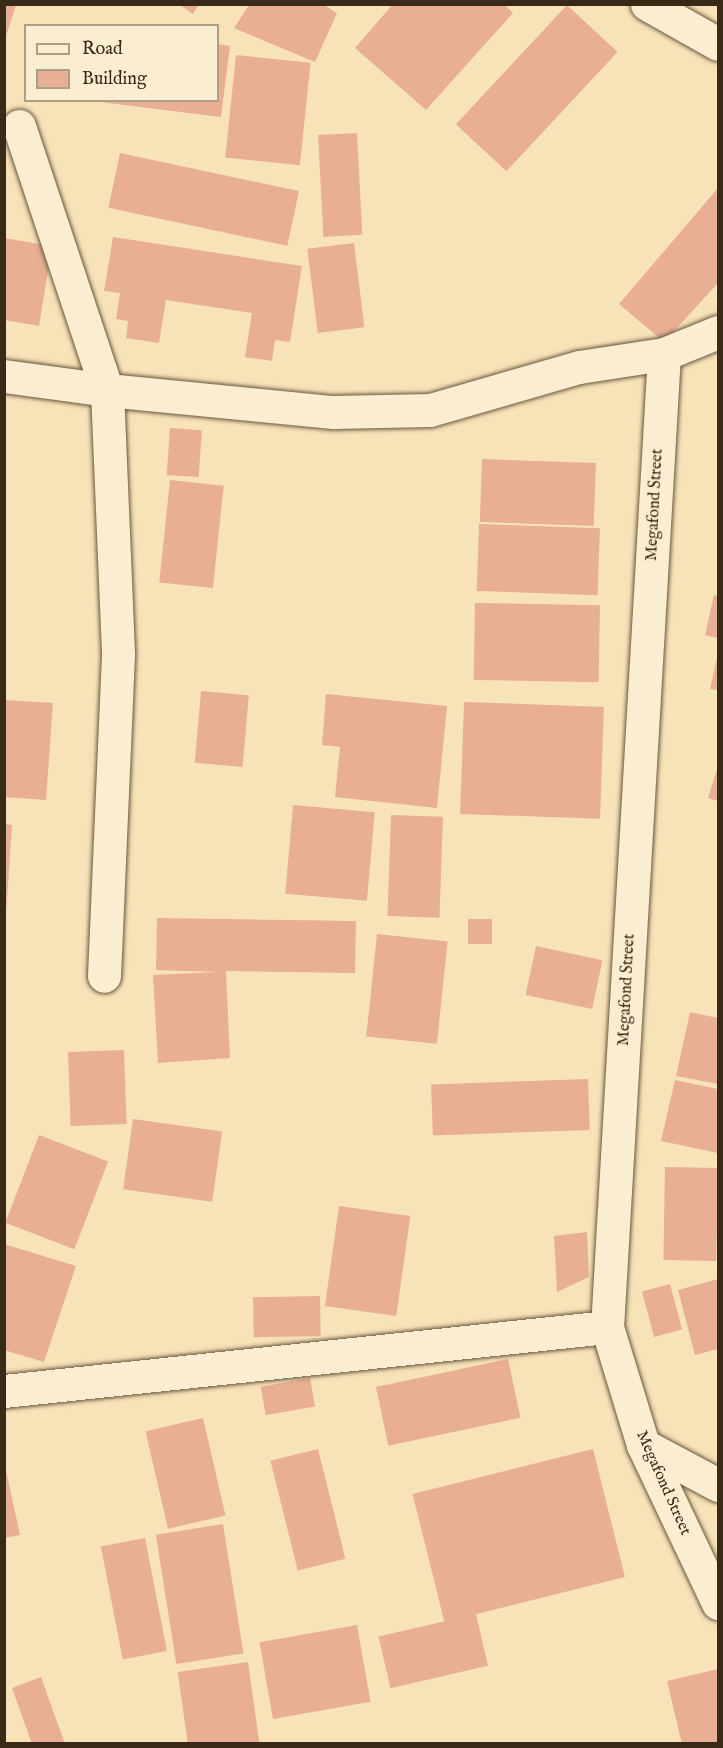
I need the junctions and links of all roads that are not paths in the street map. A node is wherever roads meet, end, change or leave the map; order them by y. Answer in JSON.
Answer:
{"nodes":[{"id":1,"x":647,"y":4,"type":"edge"},
{"id":2,"x":718,"y":44,"type":"edge"},
{"id":3,"x":19,"y":126,"type":"dead end"},
{"id":4,"x":718,"y":332,"type":"edge"},
{"id":5,"x":664,"y":354,"type":"junction"},
{"id":6,"x":4,"y":376,"type":"edge"},
{"id":7,"x":107,"y":390,"type":"junction"},
{"id":8,"x":104,"y":976,"type":"dead end"},
{"id":9,"x":607,"y":1327,"type":"junction"},
{"id":10,"x":4,"y":1391,"type":"edge"},
{"id":11,"x":643,"y":1445,"type":"junction"},
{"id":12,"x":718,"y":1485,"type":"edge"},
{"id":13,"x":718,"y":1603,"type":"edge"}],
"edges":[{"from":1,"to":2,"type":"street"},
{"from":3,"to":7,"type":"street"},
{"from":4,"to":5,"type":"street"},
{"from":5,"to":7,"type":"street"},
{"from":5,"to":9,"type":"street","name":"Megafond Street"},
{"from":6,"to":7,"type":"street"},
{"from":7,"to":8,"type":"street"},
{"from":9,"to":10,"type":"street"},
{"from":9,"to":11,"type":"street","name":"Megafond Street"},
{"from":11,"to":12,"type":"street"},
{"from":11,"to":13,"type":"street","name":"Megafond Street"}]}
